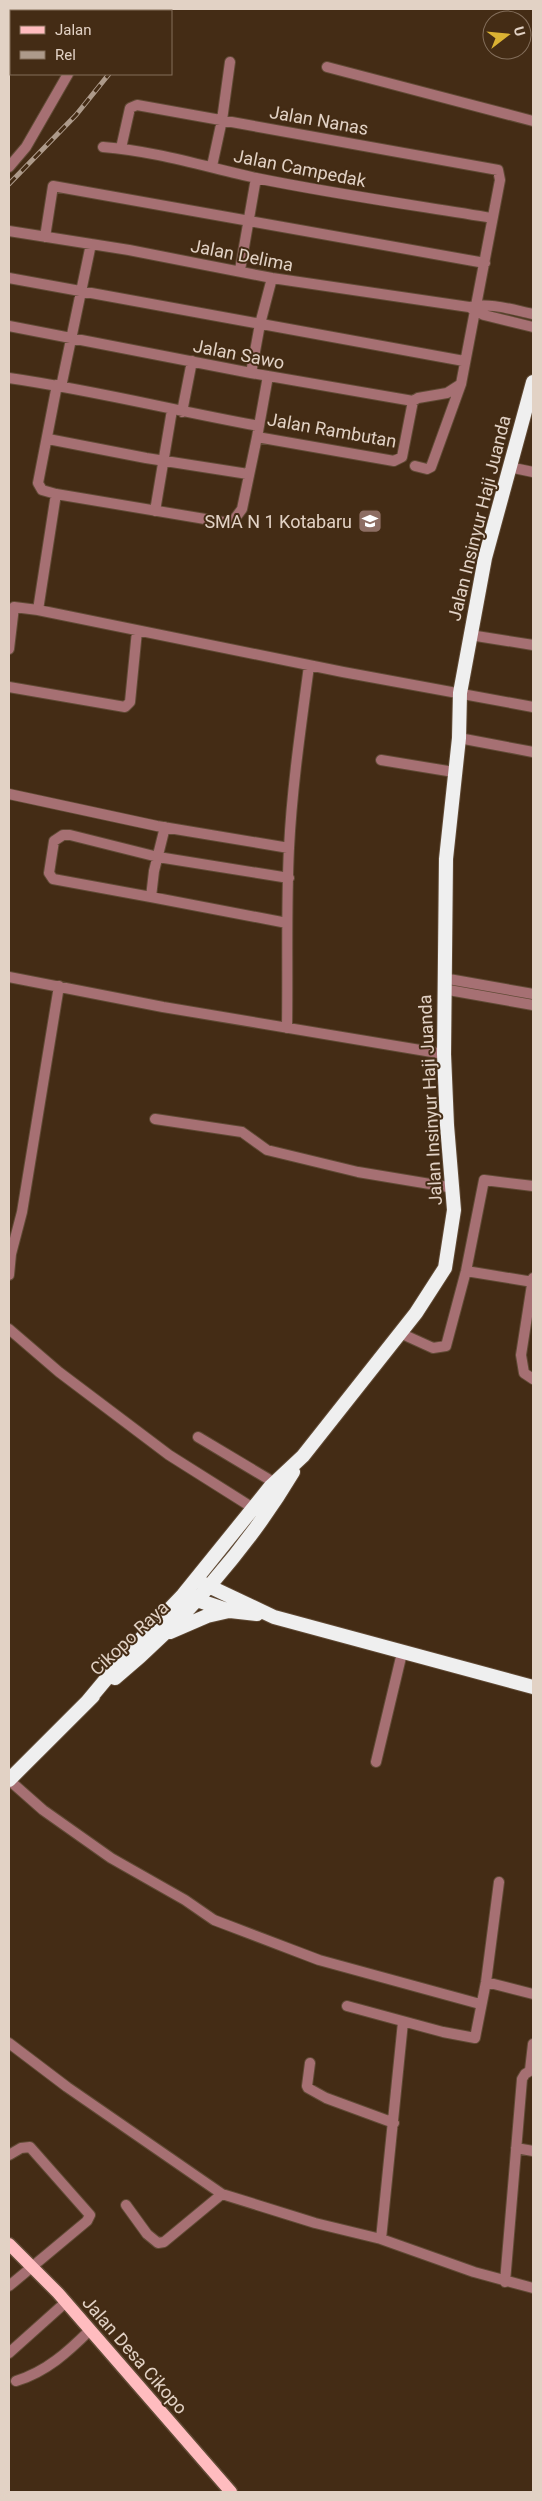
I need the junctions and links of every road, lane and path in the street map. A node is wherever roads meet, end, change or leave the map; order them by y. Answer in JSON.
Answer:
{"nodes":[{"id":1,"x":230,"y":62,"type":"dead end"},
{"id":2,"x":327,"y":67,"type":"dead end"},
{"id":3,"x":67,"y":75,"type":"edge"},
{"id":4,"x":222,"y":120,"type":"junction"},
{"id":5,"x":533,"y":121,"type":"edge"},
{"id":6,"x":104,"y":147,"type":"dead end"},
{"id":7,"x":121,"y":148,"type":"junction"},
{"id":8,"x":212,"y":166,"type":"junction"},
{"id":9,"x":9,"y":167,"type":"edge"},
{"id":10,"x":256,"y":178,"type":"junction"},
{"id":11,"x":492,"y":218,"type":"junction"},
{"id":12,"x":250,"y":220,"type":"junction"},
{"id":13,"x":9,"y":231,"type":"edge"},
{"id":14,"x":45,"y":237,"type":"junction"},
{"id":15,"x":91,"y":244,"type":"junction"},
{"id":16,"x":485,"y":263,"type":"junction"},
{"id":17,"x":240,"y":270,"type":"junction"},
{"id":18,"x":9,"y":278,"type":"edge"},
{"id":19,"x":272,"y":278,"type":"junction"},
{"id":20,"x":82,"y":291,"type":"junction"},
{"id":21,"x":474,"y":308,"type":"junction"},
{"id":22,"x":533,"y":314,"type":"edge"},
{"id":23,"x":260,"y":324,"type":"junction"},
{"id":24,"x":9,"y":326,"type":"edge"},
{"id":25,"x":533,"y":327,"type":"edge"},
{"id":26,"x":73,"y":337,"type":"junction"},
{"id":27,"x":464,"y":360,"type":"junction"},
{"id":28,"x":192,"y":361,"type":"junction"},
{"id":29,"x":251,"y":373,"type":"junction"},
{"id":30,"x":268,"y":376,"type":"junction"},
{"id":31,"x":9,"y":378,"type":"edge"},
{"id":32,"x":533,"y":382,"type":"edge"},
{"id":33,"x":461,"y":384,"type":"junction"},
{"id":34,"x":59,"y":386,"type":"junction"},
{"id":35,"x":413,"y":401,"type":"junction"},
{"id":36,"x":177,"y":411,"type":"junction"},
{"id":37,"x":259,"y":426,"type":"junction"},
{"id":38,"x":257,"y":436,"type":"junction"},
{"id":39,"x":48,"y":439,"type":"junction"},
{"id":40,"x":163,"y":460,"type":"junction"},
{"id":41,"x":414,"y":466,"type":"dead end"},
{"id":42,"x":509,"y":467,"type":"junction"},
{"id":43,"x":533,"y":472,"type":"edge"},
{"id":44,"x":248,"y":474,"type":"junction"},
{"id":45,"x":56,"y":494,"type":"junction"},
{"id":46,"x":155,"y":511,"type":"junction"},
{"id":47,"x":38,"y":610,"type":"junction"},
{"id":48,"x":137,"y":632,"type":"junction"},
{"id":49,"x":470,"y":635,"type":"junction"},
{"id":50,"x":533,"y":645,"type":"edge"},
{"id":51,"x":9,"y":649,"type":"edge"},
{"id":52,"x":309,"y":666,"type":"junction"},
{"id":53,"x":9,"y":687,"type":"edge"},
{"id":54,"x":460,"y":693,"type":"junction"},
{"id":55,"x":533,"y":707,"type":"edge"},
{"id":56,"x":459,"y":738,"type":"junction"},
{"id":57,"x":533,"y":752,"type":"edge"},
{"id":58,"x":381,"y":760,"type":"dead end"},
{"id":59,"x":454,"y":772,"type":"junction"},
{"id":60,"x":9,"y":794,"type":"edge"},
{"id":61,"x":165,"y":828,"type":"junction"},
{"id":62,"x":290,"y":848,"type":"junction"},
{"id":63,"x":158,"y":857,"type":"junction"},
{"id":64,"x":289,"y":878,"type":"junction"},
{"id":65,"x":151,"y":897,"type":"junction"},
{"id":66,"x":287,"y":923,"type":"junction"},
{"id":67,"x":9,"y":977,"type":"edge"},
{"id":68,"x":443,"y":984,"type":"junction"},
{"id":69,"x":59,"y":986,"type":"junction"},
{"id":70,"x":533,"y":994,"type":"edge"},
{"id":71,"x":533,"y":1005,"type":"edge"},
{"id":72,"x":287,"y":1028,"type":"junction"},
{"id":73,"x":444,"y":1054,"type":"junction"},
{"id":74,"x":155,"y":1119,"type":"dead end"},
{"id":75,"x":533,"y":1186,"type":"edge"},
{"id":76,"x":454,"y":1188,"type":"junction"},
{"id":77,"x":10,"y":1252,"type":"edge"},
{"id":78,"x":466,"y":1271,"type":"junction"},
{"id":79,"x":9,"y":1275,"type":"edge"},
{"id":80,"x":533,"y":1281,"type":"edge"},
{"id":81,"x":9,"y":1329,"type":"edge"},
{"id":82,"x":400,"y":1333,"type":"junction"},
{"id":83,"x":533,"y":1379,"type":"edge"},
{"id":84,"x":198,"y":1438,"type":"dead end"},
{"id":85,"x":302,"y":1456,"type":"junction"},
{"id":86,"x":275,"y":1483,"type":"junction"},
{"id":87,"x":253,"y":1508,"type":"junction"},
{"id":88,"x":222,"y":1569,"type":"junction"},
{"id":89,"x":195,"y":1580,"type":"junction"},
{"id":90,"x":208,"y":1586,"type":"junction"},
{"id":91,"x":182,"y":1595,"type":"junction"},
{"id":92,"x":196,"y":1600,"type":"junction"},
{"id":93,"x":234,"y":1606,"type":"junction"},
{"id":94,"x":163,"y":1636,"type":"junction"},
{"id":95,"x":402,"y":1652,"type":"junction"},
{"id":96,"x":533,"y":1687,"type":"edge"},
{"id":97,"x":86,"y":1702,"type":"junction"},
{"id":98,"x":376,"y":1762,"type":"dead end"},
{"id":99,"x":9,"y":1780,"type":"edge"},
{"id":100,"x":499,"y":1882,"type":"dead end"},
{"id":101,"x":486,"y":1982,"type":"junction"},
{"id":102,"x":533,"y":1994,"type":"edge"},
{"id":103,"x":480,"y":2004,"type":"junction"},
{"id":104,"x":347,"y":2006,"type":"dead end"},
{"id":105,"x":403,"y":2022,"type":"junction"},
{"id":106,"x":9,"y":2043,"type":"edge"},
{"id":107,"x":533,"y":2044,"type":"edge"},
{"id":108,"x":310,"y":2063,"type":"dead end"},
{"id":109,"x":531,"y":2070,"type":"edge"},
{"id":110,"x":394,"y":2123,"type":"junction"},
{"id":111,"x":516,"y":2148,"type":"junction"},
{"id":112,"x":533,"y":2151,"type":"edge"},
{"id":113,"x":9,"y":2155,"type":"edge"},
{"id":114,"x":222,"y":2194,"type":"junction"},
{"id":115,"x":126,"y":2205,"type":"dead end"},
{"id":116,"x":381,"y":2239,"type":"junction"},
{"id":117,"x":9,"y":2244,"type":"edge"},
{"id":118,"x":32,"y":2265,"type":"junction"},
{"id":119,"x":505,"y":2282,"type":"junction"},
{"id":120,"x":9,"y":2286,"type":"edge"},
{"id":121,"x":533,"y":2288,"type":"edge"},
{"id":122,"x":66,"y":2302,"type":"junction"},
{"id":123,"x":90,"y":2330,"type":"junction"},
{"id":124,"x":9,"y":2353,"type":"edge"},
{"id":125,"x":16,"y":2381,"type":"dead end"},
{"id":126,"x":231,"y":2492,"type":"edge"}],
"edges":[{"from":1,"to":4,"type":"street"},
{"from":2,"to":5,"type":"street"},
{"from":3,"to":9,"type":"street"},
{"from":4,"to":7,"type":"street","name":"Jalan Nanas"},
{"from":4,"to":8,"type":"street"},
{"from":4,"to":11,"type":"street","name":"Jalan Nanas"},
{"from":6,"to":7,"type":"street","name":"Jalan Campedak"},
{"from":7,"to":8,"type":"street","name":"Jalan Campedak"},
{"from":8,"to":10,"type":"street","name":"Jalan Campedak"},
{"from":10,"to":11,"type":"street","name":"Jalan Campedak"},
{"from":10,"to":12,"type":"street"},
{"from":11,"to":16,"type":"street"},
{"from":12,"to":14,"type":"street"},
{"from":12,"to":16,"type":"street"},
{"from":12,"to":17,"type":"street"},
{"from":13,"to":14,"type":"street","name":"Jalan Delima"},
{"from":14,"to":15,"type":"street","name":"Jalan Delima"},
{"from":15,"to":17,"type":"street","name":"Jalan Delima"},
{"from":15,"to":20,"type":"street"},
{"from":16,"to":21,"type":"street"},
{"from":17,"to":19,"type":"street","name":"Jalan Delima"},
{"from":18,"to":20,"type":"street"},
{"from":19,"to":21,"type":"street","name":"Jalan Delima"},
{"from":19,"to":23,"type":"street"},
{"from":20,"to":23,"type":"street"},
{"from":20,"to":26,"type":"street"},
{"from":21,"to":22,"type":"street","name":"Jalan Delima"},
{"from":21,"to":25,"type":"street","name":"Jalan Delima"},
{"from":21,"to":27,"type":"street"},
{"from":23,"to":27,"type":"street"},
{"from":23,"to":29,"type":"street"},
{"from":24,"to":26,"type":"street","name":"Jalan Sawo"},
{"from":26,"to":28,"type":"street","name":"Jalan Sawo"},
{"from":26,"to":34,"type":"street"},
{"from":27,"to":33,"type":"street"},
{"from":28,"to":29,"type":"street","name":"Jalan Sawo"},
{"from":28,"to":36,"type":"street"},
{"from":29,"to":30,"type":"street","name":"Jalan Sawo"},
{"from":30,"to":35,"type":"street","name":"Jalan Sawo"},
{"from":30,"to":37,"type":"street"},
{"from":31,"to":34,"type":"street","name":"Jalan Rambutan"},
{"from":32,"to":42,"type":"highway","name":"Jalan Insinyur Haji Juanda"},
{"from":33,"to":35,"type":"street","name":"Jalan Sawo"},
{"from":33,"to":41,"type":"street"},
{"from":34,"to":36,"type":"street","name":"Jalan Rambutan"},
{"from":34,"to":39,"type":"street"},
{"from":35,"to":38,"type":"street","name":"Jalan Rambutan"},
{"from":36,"to":37,"type":"street","name":"Jalan Rambutan"},
{"from":36,"to":40,"type":"street"},
{"from":37,"to":38,"type":"street","name":"Jalan Rambutan"},
{"from":38,"to":44,"type":"street"},
{"from":39,"to":40,"type":"street"},
{"from":39,"to":45,"type":"street"},
{"from":40,"to":44,"type":"street"},
{"from":40,"to":46,"type":"street"},
{"from":42,"to":43,"type":"street"},
{"from":42,"to":49,"type":"highway","name":"Jalan Insinyur Haji Juanda"},
{"from":44,"to":46,"type":"street"},
{"from":45,"to":46,"type":"street"},
{"from":45,"to":47,"type":"street"},
{"from":47,"to":48,"type":"street"},
{"from":47,"to":51,"type":"street"},
{"from":48,"to":52,"type":"street"},
{"from":48,"to":53,"type":"street"},
{"from":49,"to":50,"type":"street"},
{"from":49,"to":54,"type":"highway","name":"Jalan Insinyur Haji Juanda"},
{"from":52,"to":54,"type":"street"},
{"from":52,"to":62,"type":"street"},
{"from":54,"to":55,"type":"street"},
{"from":54,"to":56,"type":"highway","name":"Jalan Insinyur Haji Juanda"},
{"from":56,"to":57,"type":"street"},
{"from":56,"to":59,"type":"highway","name":"Jalan Insinyur Haji Juanda"},
{"from":58,"to":59,"type":"street"},
{"from":59,"to":68,"type":"highway","name":"Jalan Insinyur Haji Juanda"},
{"from":60,"to":61,"type":"street"},
{"from":61,"to":62,"type":"street"},
{"from":61,"to":63,"type":"street"},
{"from":62,"to":64,"type":"street"},
{"from":63,"to":64,"type":"street"},
{"from":63,"to":65,"type":"street"},
{"from":63,"to":65,"type":"street"},
{"from":64,"to":66,"type":"street"},
{"from":65,"to":66,"type":"street"},
{"from":66,"to":72,"type":"street"},
{"from":67,"to":69,"type":"street"},
{"from":68,"to":70,"type":"street"},
{"from":68,"to":71,"type":"street"},
{"from":68,"to":73,"type":"highway","name":"Jalan Insinyur Haji Juanda"},
{"from":69,"to":72,"type":"street"},
{"from":69,"to":77,"type":"street"},
{"from":72,"to":73,"type":"street"},
{"from":73,"to":76,"type":"highway","name":"Jalan Insinyur Haji Juanda"},
{"from":74,"to":76,"type":"street"},
{"from":75,"to":78,"type":"street"},
{"from":76,"to":82,"type":"highway","name":"Jalan Insinyur Haji Juanda"},
{"from":77,"to":79,"type":"street"},
{"from":78,"to":80,"type":"street"},
{"from":78,"to":82,"type":"street"},
{"from":80,"to":83,"type":"street"},
{"from":81,"to":87,"type":"street"},
{"from":82,"to":85,"type":"highway","name":"Jalan Insinyur Haji Juanda"},
{"from":84,"to":86,"type":"street"},
{"from":85,"to":86,"type":"highway","name":"Jalan Insinyur Haji Juanda"},
{"from":85,"to":88,"type":"highway","name":"Jalan Insinyur Haji Juanda"},
{"from":86,"to":87,"type":"highway","name":"Jalan Insinyur Haji Juanda"},
{"from":87,"to":89,"type":"highway","name":"Jalan Insinyur Haji Juanda"},
{"from":88,"to":90,"type":"highway","name":"Jalan Insinyur Haji Juanda"},
{"from":88,"to":93,"type":"highway"},
{"from":89,"to":90,"type":"highway"},
{"from":89,"to":91,"type":"highway","name":"Cikopo Raya"},
{"from":90,"to":92,"type":"highway","name":"Cikopo Raya"},
{"from":90,"to":93,"type":"highway"},
{"from":91,"to":92,"type":"highway"},
{"from":91,"to":97,"type":"highway","name":"Cikopo Raya"},
{"from":92,"to":93,"type":"highway"},
{"from":92,"to":94,"type":"highway","name":"Cikopo Raya"},
{"from":93,"to":94,"type":"highway"},
{"from":93,"to":95,"type":"highway"},
{"from":94,"to":97,"type":"highway","name":"Cikopo Raya"},
{"from":95,"to":96,"type":"highway"},
{"from":95,"to":98,"type":"street"},
{"from":97,"to":99,"type":"highway","name":"Cikopo Raya"},
{"from":99,"to":103,"type":"street"},
{"from":100,"to":101,"type":"street"},
{"from":101,"to":102,"type":"street"},
{"from":101,"to":103,"type":"street"},
{"from":103,"to":105,"type":"street"},
{"from":104,"to":105,"type":"street"},
{"from":105,"to":110,"type":"street"},
{"from":106,"to":114,"type":"street"},
{"from":107,"to":109,"type":"street"},
{"from":108,"to":110,"type":"street"},
{"from":109,"to":111,"type":"street"},
{"from":110,"to":116,"type":"street"},
{"from":111,"to":112,"type":"street"},
{"from":111,"to":119,"type":"street"},
{"from":113,"to":118,"type":"street"},
{"from":114,"to":115,"type":"street"},
{"from":114,"to":116,"type":"street"},
{"from":116,"to":119,"type":"street"},
{"from":117,"to":118,"type":"main road","name":"Jalan Desa Cikopo"},
{"from":118,"to":120,"type":"street"},
{"from":118,"to":122,"type":"main road","name":"Jalan Desa Cikopo"},
{"from":119,"to":121,"type":"street"},
{"from":122,"to":123,"type":"main road","name":"Jalan Desa Cikopo"},
{"from":122,"to":124,"type":"street"},
{"from":123,"to":125,"type":"street"},
{"from":123,"to":126,"type":"main road","name":"Jalan Desa Cikopo"}]}
